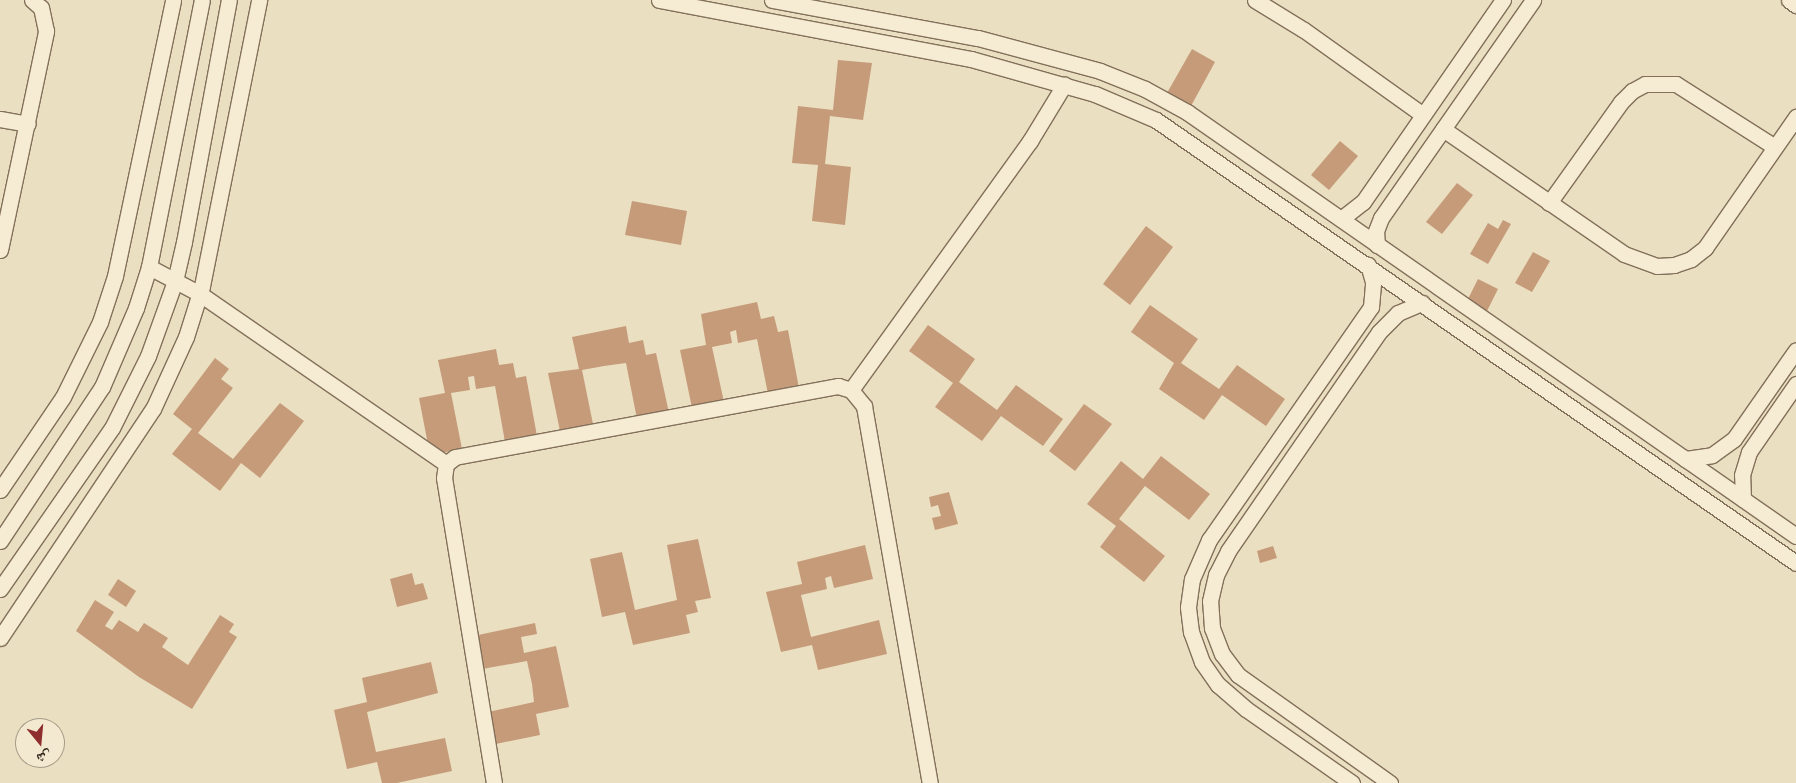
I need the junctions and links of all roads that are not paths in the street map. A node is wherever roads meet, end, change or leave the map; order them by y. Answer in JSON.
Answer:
{"nodes":[{"id":1,"x":32,"y":0,"type":"edge"},
{"id":2,"x":173,"y":0,"type":"edge"},
{"id":3,"x":202,"y":0,"type":"edge"},
{"id":4,"x":229,"y":0,"type":"edge"},
{"id":5,"x":259,"y":0,"type":"edge"},
{"id":6,"x":658,"y":0,"type":"edge"},
{"id":7,"x":772,"y":0,"type":"edge"},
{"id":8,"x":1255,"y":0,"type":"edge"},
{"id":9,"x":1503,"y":0,"type":"edge"},
{"id":10,"x":1533,"y":0,"type":"edge"},
{"id":11,"x":1789,"y":0,"type":"edge"},
{"id":12,"x":818,"y":4,"type":"edge"},
{"id":13,"x":1796,"y":5,"type":"edge"},
{"id":14,"x":1064,"y":85,"type":"junction"},
{"id":15,"x":1423,"y":115,"type":"junction"},
{"id":16,"x":1796,"y":117,"type":"edge"},
{"id":17,"x":0,"y":119,"type":"edge"},
{"id":18,"x":28,"y":124,"type":"junction"},
{"id":19,"x":1443,"y":129,"type":"junction"},
{"id":20,"x":1775,"y":147,"type":"junction"},
{"id":21,"x":1550,"y":203,"type":"junction"},
{"id":22,"x":1340,"y":219,"type":"junction"},
{"id":23,"x":1378,"y":245,"type":"junction"},
{"id":24,"x":0,"y":250,"type":"edge"},
{"id":25,"x":1368,"y":265,"type":"junction"},
{"id":26,"x":149,"y":266,"type":"junction"},
{"id":27,"x":175,"y":281,"type":"junction"},
{"id":28,"x":200,"y":294,"type":"junction"},
{"id":29,"x":1422,"y":303,"type":"junction"},
{"id":30,"x":1344,"y":348,"type":"junction"},
{"id":31,"x":1796,"y":350,"type":"edge"},
{"id":32,"x":1361,"y":358,"type":"junction"},
{"id":33,"x":1796,"y":384,"type":"edge"},
{"id":34,"x":851,"y":390,"type":"junction"},
{"id":35,"x":1685,"y":459,"type":"junction"},
{"id":36,"x":446,"y":464,"type":"junction"},
{"id":37,"x":0,"y":490,"type":"edge"},
{"id":38,"x":1743,"y":499,"type":"junction"},
{"id":39,"x":1796,"y":536,"type":"edge"},
{"id":40,"x":0,"y":541,"type":"edge"},
{"id":41,"x":1796,"y":563,"type":"edge"},
{"id":42,"x":0,"y":589,"type":"edge"},
{"id":43,"x":0,"y":638,"type":"edge"},
{"id":44,"x":494,"y":783,"type":"edge"},
{"id":45,"x":930,"y":783,"type":"edge"},
{"id":46,"x":1352,"y":783,"type":"edge"},
{"id":47,"x":1390,"y":783,"type":"edge"}],
"edges":[{"from":1,"to":18,"type":"street"},
{"from":2,"to":37,"type":"street"},
{"from":3,"to":26,"type":"street"},
{"from":4,"to":27,"type":"street"},
{"from":5,"to":28,"type":"street"},
{"from":6,"to":14,"type":"street"},
{"from":7,"to":12,"type":"street"},
{"from":8,"to":15,"type":"street"},
{"from":9,"to":15,"type":"street"},
{"from":10,"to":19,"type":"street"},
{"from":11,"to":13,"type":"street"},
{"from":12,"to":22,"type":"street"},
{"from":14,"to":25,"type":"street"},
{"from":14,"to":34,"type":"street"},
{"from":15,"to":22,"type":"street"},
{"from":16,"to":20,"type":"street"},
{"from":17,"to":18,"type":"street"},
{"from":18,"to":24,"type":"street"},
{"from":19,"to":21,"type":"street"},
{"from":19,"to":23,"type":"street"},
{"from":20,"to":21,"type":"street"},
{"from":20,"to":21,"type":"street"},
{"from":22,"to":23,"type":"street"},
{"from":23,"to":35,"type":"street"},
{"from":25,"to":29,"type":"street"},
{"from":25,"to":30,"type":"street"},
{"from":26,"to":27,"type":"street"},
{"from":26,"to":40,"type":"street"},
{"from":27,"to":28,"type":"street"},
{"from":27,"to":42,"type":"street"},
{"from":28,"to":36,"type":"street"},
{"from":28,"to":43,"type":"street"},
{"from":29,"to":32,"type":"street"},
{"from":29,"to":41,"type":"street"},
{"from":30,"to":32,"type":"street"},
{"from":30,"to":46,"type":"street"},
{"from":31,"to":35,"type":"street"},
{"from":32,"to":47,"type":"street"},
{"from":33,"to":38,"type":"street"},
{"from":34,"to":36,"type":"street"},
{"from":34,"to":45,"type":"street"},
{"from":35,"to":38,"type":"street"},
{"from":36,"to":44,"type":"street"},
{"from":38,"to":39,"type":"street"}]}
